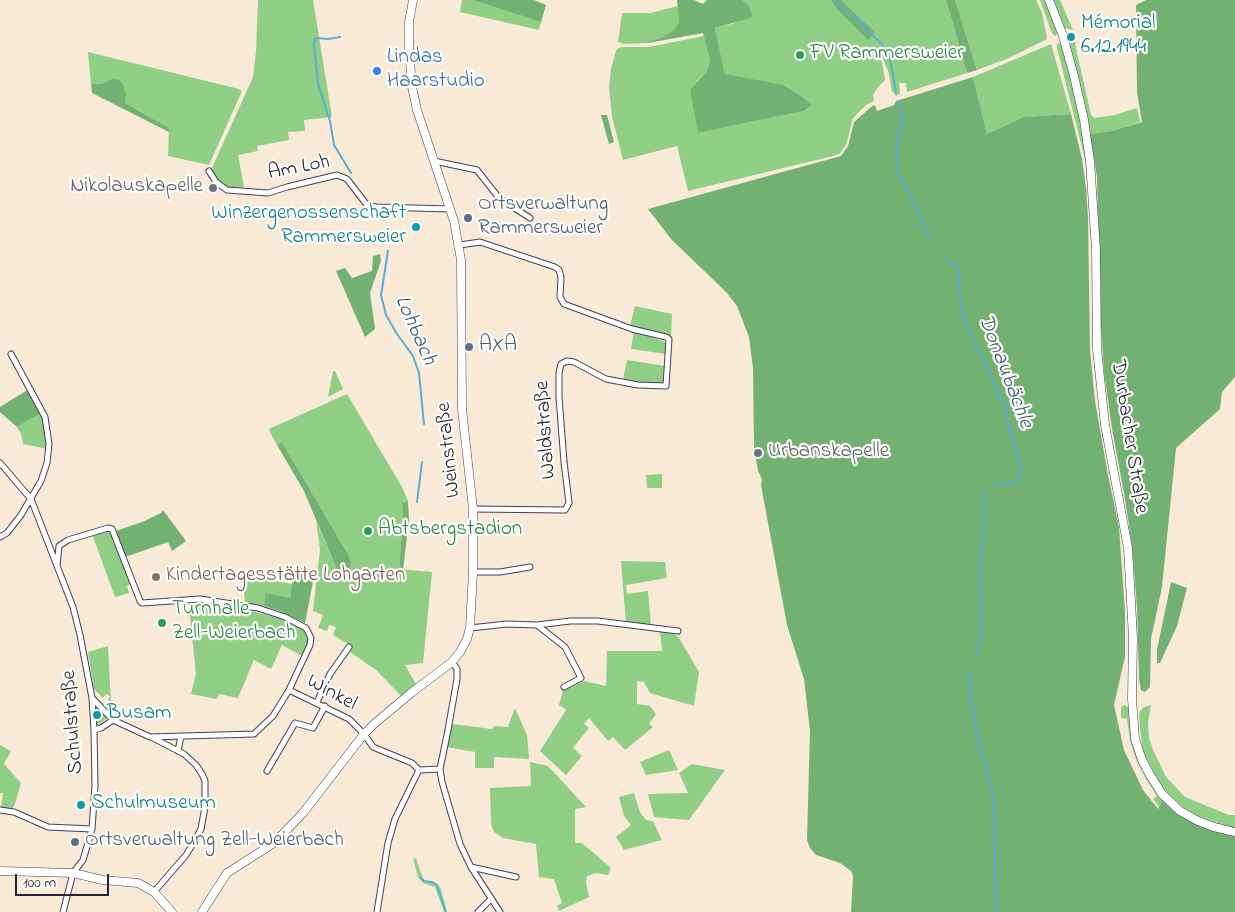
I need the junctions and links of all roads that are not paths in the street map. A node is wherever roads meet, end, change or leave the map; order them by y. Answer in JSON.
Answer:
{"nodes":[{"id":1,"x":413,"y":0,"type":"edge"},
{"id":2,"x":1049,"y":0,"type":"edge"},
{"id":3,"x":434,"y":161,"type":"junction"},
{"id":4,"x":208,"y":171,"type":"dead end"},
{"id":5,"x":450,"y":209,"type":"junction"},
{"id":6,"x":530,"y":218,"type":"dead end"},
{"id":7,"x":460,"y":245,"type":"junction"},
{"id":8,"x":11,"y":354,"type":"dead end"},
{"id":9,"x":0,"y":463,"type":"edge"},
{"id":10,"x":31,"y":499,"type":"junction"},
{"id":11,"x":473,"y":509,"type":"junction"},
{"id":12,"x":0,"y":537,"type":"edge"},
{"id":13,"x":530,"y":567,"type":"dead end"},
{"id":14,"x":57,"y":569,"type":"junction"},
{"id":15,"x":473,"y":572,"type":"junction"},
{"id":16,"x":537,"y":625,"type":"junction"},
{"id":17,"x":470,"y":628,"type":"junction"},
{"id":18,"x":678,"y":631,"type":"dead end"},
{"id":19,"x":350,"y":648,"type":"dead end"},
{"id":20,"x":452,"y":662,"type":"junction"},
{"id":21,"x":564,"y":687,"type":"dead end"},
{"id":22,"x":289,"y":690,"type":"junction"},
{"id":23,"x":92,"y":698,"type":"junction"},
{"id":24,"x":317,"y":702,"type":"junction"},
{"id":25,"x":325,"y":706,"type":"junction"},
{"id":26,"x":113,"y":720,"type":"junction"},
{"id":27,"x":94,"y":730,"type":"junction"},
{"id":28,"x":364,"y":734,"type":"junction"},
{"id":29,"x":181,"y":736,"type":"junction"},
{"id":30,"x":150,"y":737,"type":"junction"},
{"id":31,"x":178,"y":751,"type":"junction"},
{"id":32,"x":440,"y":769,"type":"junction"},
{"id":33,"x":419,"y":770,"type":"junction"},
{"id":34,"x":268,"y":771,"type":"dead end"},
{"id":35,"x":0,"y":810,"type":"edge"},
{"id":36,"x":92,"y":829,"type":"junction"},
{"id":37,"x":1235,"y":832,"type":"edge"},
{"id":38,"x":471,"y":867,"type":"junction"},
{"id":39,"x":0,"y":870,"type":"edge"},
{"id":40,"x":73,"y":872,"type":"junction"},
{"id":41,"x":516,"y":877,"type":"dead end"},
{"id":42,"x":154,"y":892,"type":"junction"},
{"id":43,"x":491,"y":899,"type":"junction"},
{"id":44,"x":62,"y":912,"type":"edge"},
{"id":45,"x":172,"y":912,"type":"edge"},
{"id":46,"x":202,"y":912,"type":"edge"},
{"id":47,"x":377,"y":912,"type":"edge"},
{"id":48,"x":478,"y":912,"type":"edge"},
{"id":49,"x":500,"y":912,"type":"edge"}],
"edges":[{"from":1,"to":3,"type":"street","name":"Weinstraße"},
{"from":2,"to":37,"type":"street","name":"Durbacher Straße"},
{"from":3,"to":5,"type":"street","name":"Weinstraße"},
{"from":3,"to":6,"type":"street"},
{"from":4,"to":5,"type":"street","name":"Am Loh"},
{"from":5,"to":7,"type":"street","name":"Weinstraße"},
{"from":7,"to":11,"type":"street","name":"Weinstraße"},
{"from":7,"to":11,"type":"street","name":"Waldstraße"},
{"from":8,"to":10,"type":"street"},
{"from":9,"to":10,"type":"street"},
{"from":10,"to":12,"type":"street"},
{"from":10,"to":14,"type":"street","name":"Schulstraße"},
{"from":11,"to":15,"type":"street","name":"Weinstraße"},
{"from":13,"to":15,"type":"street"},
{"from":14,"to":22,"type":"street"},
{"from":14,"to":23,"type":"street","name":"Schulstraße"},
{"from":15,"to":17,"type":"street","name":"Weinstraße"},
{"from":16,"to":17,"type":"street"},
{"from":16,"to":18,"type":"street"},
{"from":16,"to":21,"type":"street"},
{"from":17,"to":20,"type":"street","name":"Weinstraße"},
{"from":19,"to":24,"type":"street"},
{"from":20,"to":28,"type":"street","name":"Weinstraße"},
{"from":20,"to":32,"type":"street"},
{"from":22,"to":24,"type":"street","name":"Winkel"},
{"from":22,"to":29,"type":"street","name":"Winkel"},
{"from":23,"to":26,"type":"street","name":"Winkel"},
{"from":23,"to":27,"type":"street","name":"Schulstraße"},
{"from":24,"to":25,"type":"street","name":"Winkel"},
{"from":25,"to":28,"type":"street","name":"Winkel"},
{"from":25,"to":34,"type":"street"},
{"from":26,"to":27,"type":"street"},
{"from":26,"to":30,"type":"street","name":"Winkel"},
{"from":27,"to":36,"type":"street","name":"Schulstraße"},
{"from":28,"to":33,"type":"street","name":"Winkel"},
{"from":28,"to":46,"type":"street","name":"Weinstraße"},
{"from":29,"to":30,"type":"street","name":"Winkel"},
{"from":29,"to":31,"type":"street"},
{"from":30,"to":31,"type":"street","name":"Winkel"},
{"from":31,"to":42,"type":"street","name":"Winkel"},
{"from":32,"to":33,"type":"street"},
{"from":32,"to":38,"type":"street"},
{"from":33,"to":47,"type":"street"},
{"from":35,"to":36,"type":"street"},
{"from":36,"to":40,"type":"street","name":"Schulstraße"},
{"from":38,"to":41,"type":"street"},
{"from":38,"to":43,"type":"street"},
{"from":39,"to":40,"type":"street"},
{"from":40,"to":42,"type":"street"},
{"from":40,"to":44,"type":"street","name":"Schulstraße"},
{"from":42,"to":45,"type":"street"},
{"from":43,"to":48,"type":"street"},
{"from":43,"to":49,"type":"street"}]}
